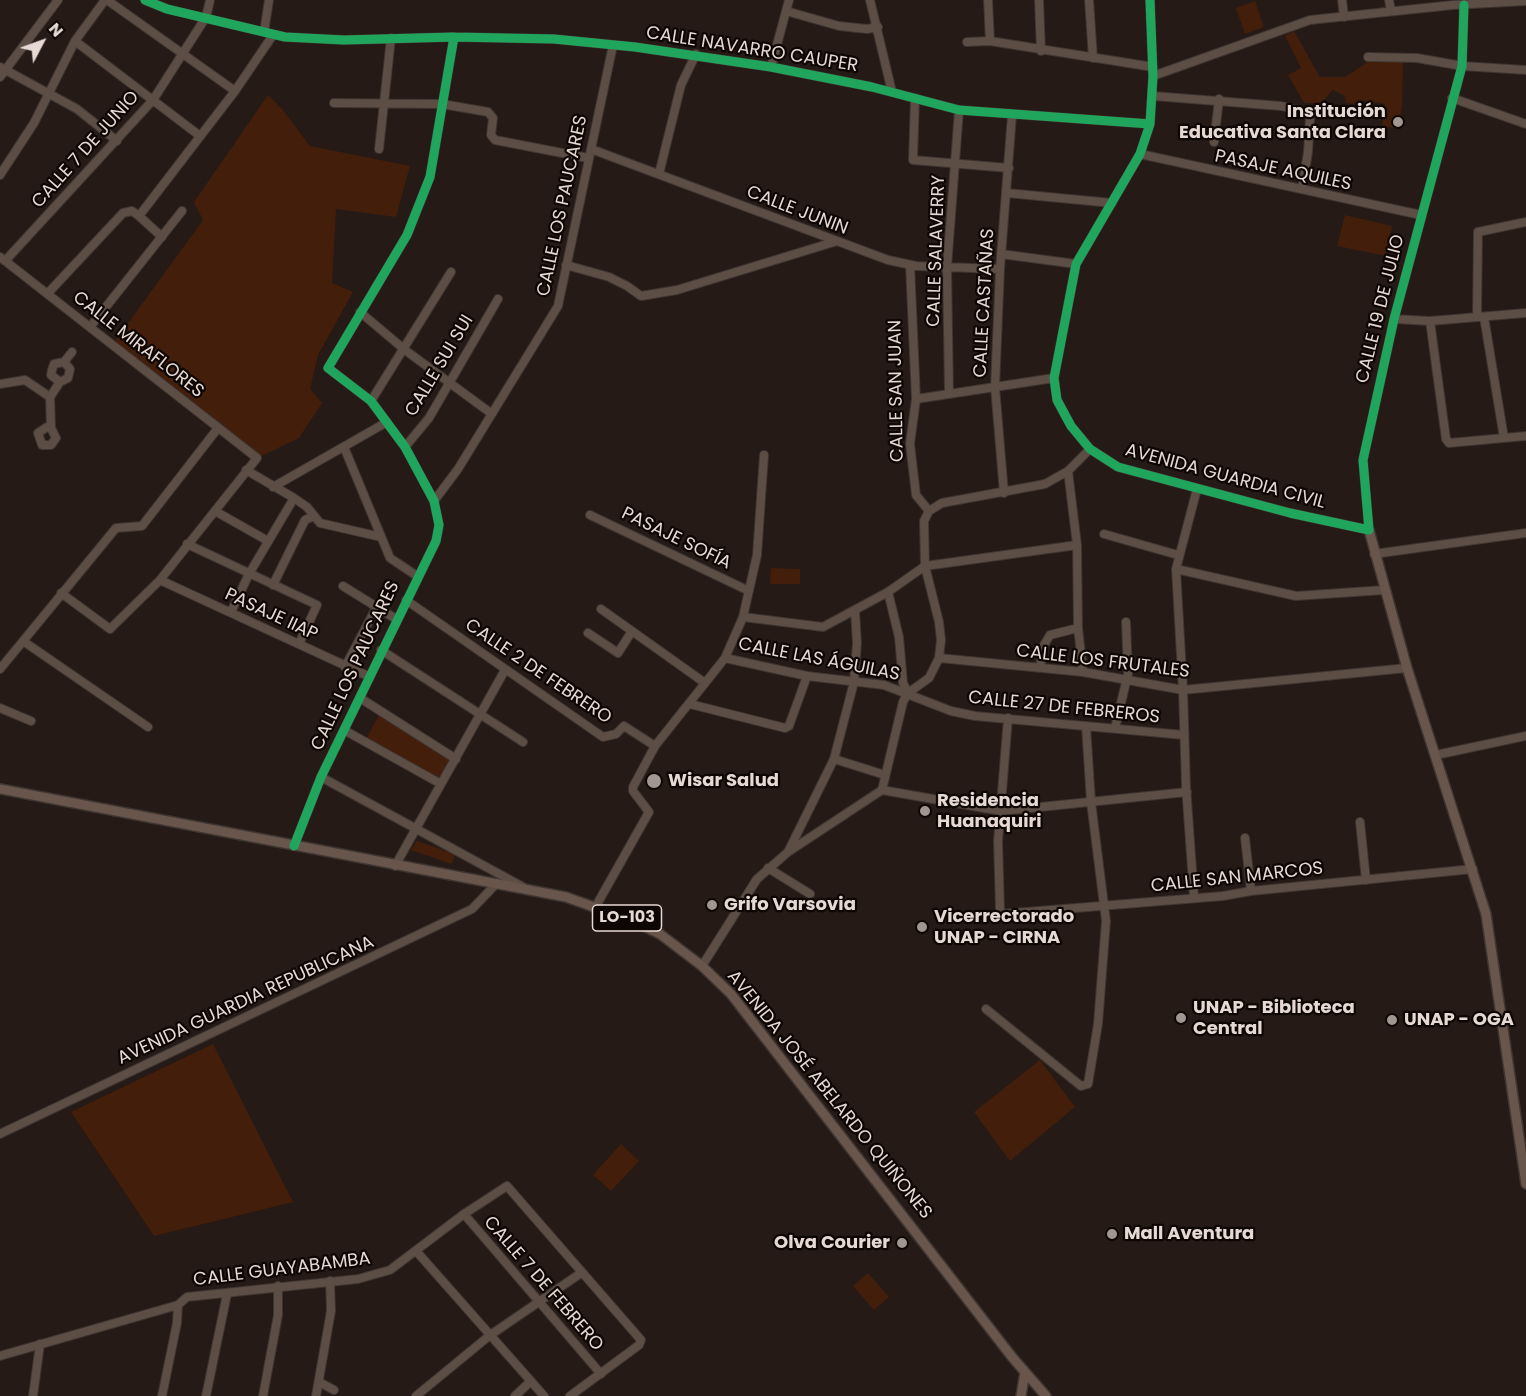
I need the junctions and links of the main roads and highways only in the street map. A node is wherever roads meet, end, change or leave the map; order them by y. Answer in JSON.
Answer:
{"nodes":[{"id":1,"x":1369,"y":530,"type":"road end"},
{"id":2,"x":0,"y":789,"type":"edge"},
{"id":3,"x":1526,"y":1184,"type":"edge"},
{"id":4,"x":1025,"y":1372,"type":"junction"},
{"id":5,"x":1040,"y":1394,"type":"edge"},
{"id":6,"x":1022,"y":1396,"type":"edge"}],
"edges":[{"from":1,"to":3,"type":"main road"},
{"from":2,"to":4,"type":"main road","name":"AVENIDA JOSÉ ABELARDO QUIÑONES","number":"LO-103"},
{"from":4,"to":5,"type":"main road","name":"AVENIDA JOSÉ ABELARDO QUIÑONES","number":"LO-103"},
{"from":4,"to":6,"type":"main road"}]}
